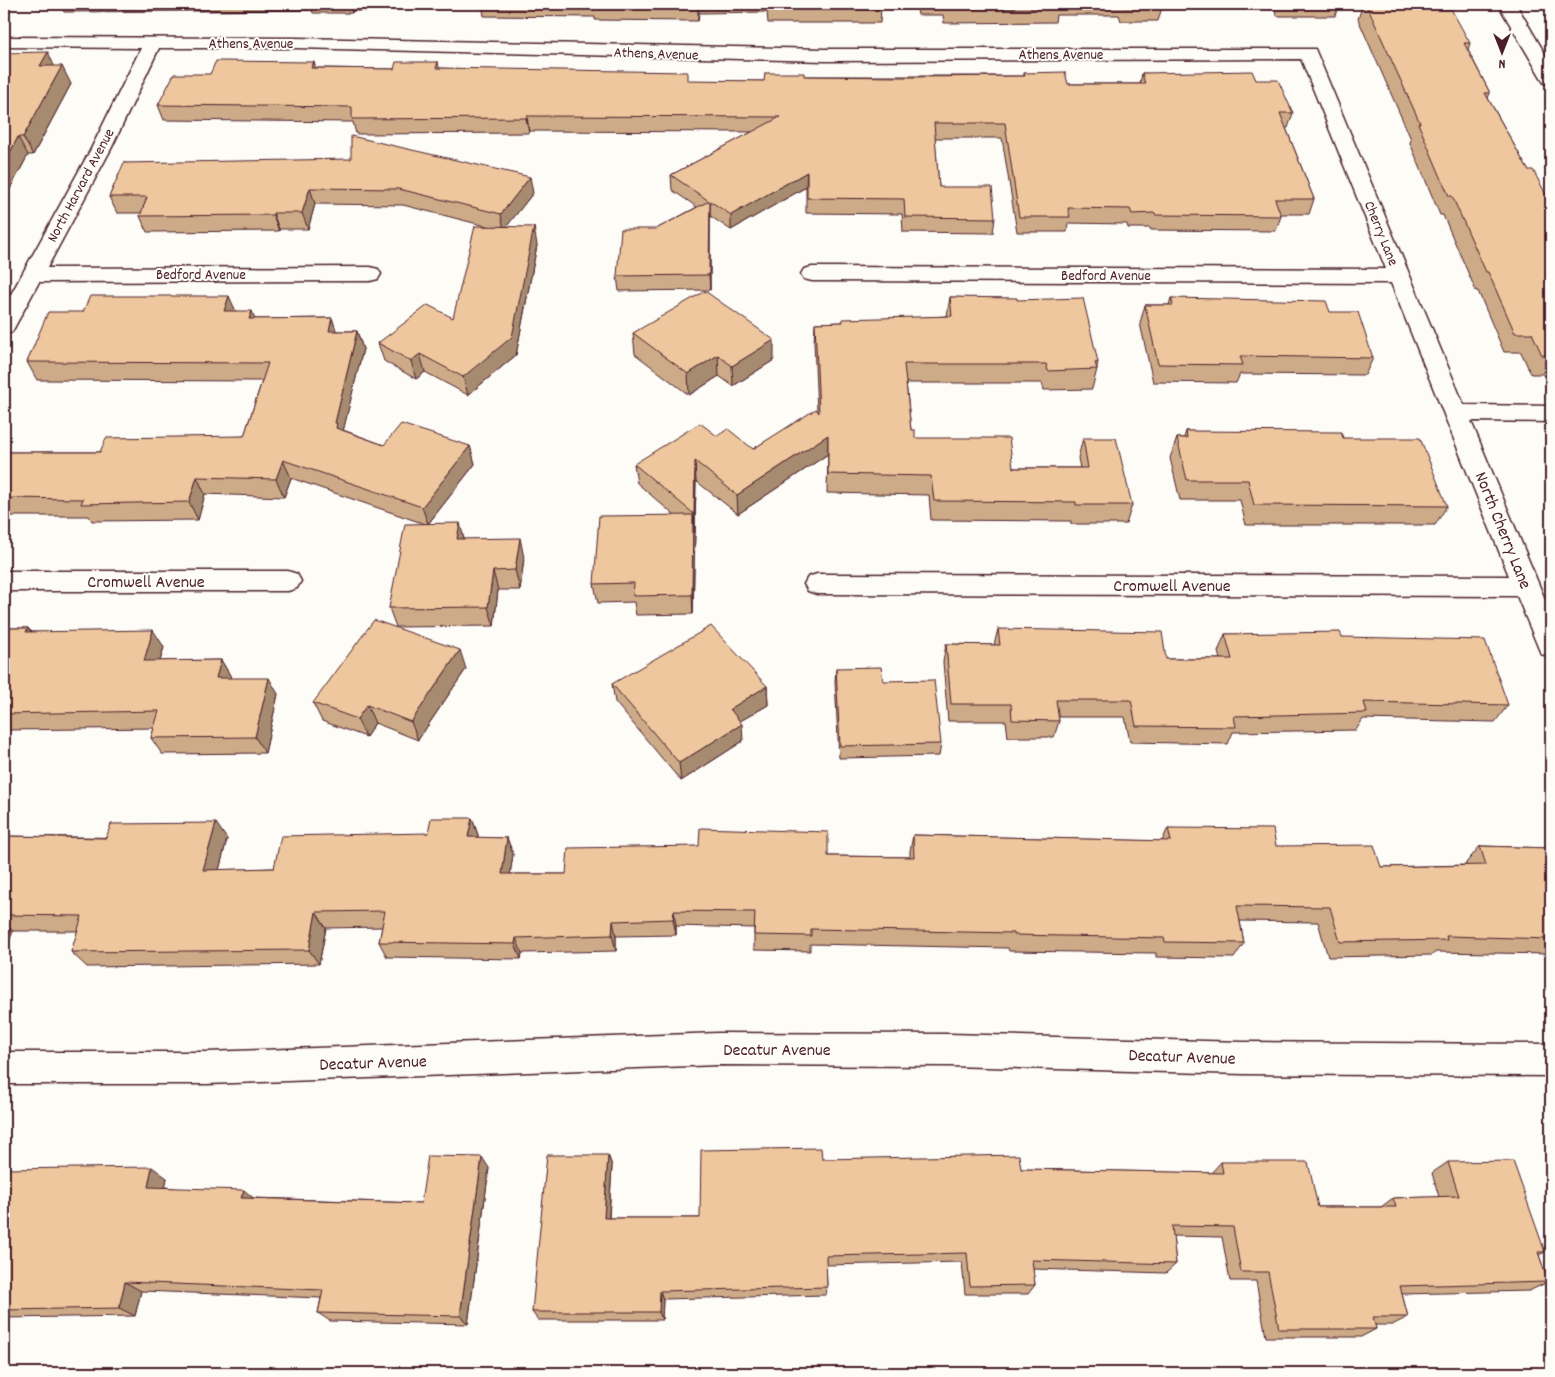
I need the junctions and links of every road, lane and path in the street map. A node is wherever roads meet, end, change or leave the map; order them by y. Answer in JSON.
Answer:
{"nodes":[{"id":1,"x":1507,"y":4,"type":"edge"},
{"id":2,"x":4,"y":42,"type":"edge"},
{"id":3,"x":153,"y":42,"type":"junction"},
{"id":4,"x":1308,"y":53,"type":"joint"},
{"id":5,"x":1551,"y":79,"type":"edge"},
{"id":6,"x":370,"y":274,"type":"dead end"},
{"id":7,"x":812,"y":274,"type":"dead end"},
{"id":8,"x":32,"y":275,"type":"junction"},
{"id":9,"x":1400,"y":276,"type":"junction"},
{"id":10,"x":4,"y":327,"type":"edge"},
{"id":11,"x":1456,"y":414,"type":"junction"},
{"id":12,"x":1551,"y":414,"type":"edge"},
{"id":13,"x":4,"y":582,"type":"edge"},
{"id":14,"x":288,"y":582,"type":"dead end"},
{"id":15,"x":816,"y":584,"type":"dead end"},
{"id":16,"x":1527,"y":586,"type":"junction"},
{"id":17,"x":1551,"y":646,"type":"edge"},
{"id":18,"x":1551,"y":1060,"type":"edge"},
{"id":19,"x":4,"y":1068,"type":"edge"}],
"edges":[{"from":1,"to":5,"type":"street"},
{"from":2,"to":3,"type":"street","name":"Athens Avenue"},
{"from":3,"to":4,"type":"street","name":"Athens Avenue"},
{"from":3,"to":8,"type":"street","name":"North Harvard Avenue"},
{"from":4,"to":9,"type":"street","name":"Cherry Lane"},
{"from":6,"to":8,"type":"street","name":"Bedford Avenue"},
{"from":7,"to":9,"type":"street","name":"Bedford Avenue"},
{"from":8,"to":10,"type":"street","name":"North Harvard Avenue"},
{"from":9,"to":11,"type":"street","name":"Cherry Lane"},
{"from":11,"to":12,"type":"street"},
{"from":11,"to":16,"type":"street","name":"North Cherry Lane"},
{"from":13,"to":14,"type":"street","name":"Cromwell Avenue"},
{"from":15,"to":16,"type":"street","name":"Cromwell Avenue"},
{"from":16,"to":17,"type":"street","name":"North Cherry Lane"},
{"from":18,"to":19,"type":"street","name":"Decatur Avenue"}]}
